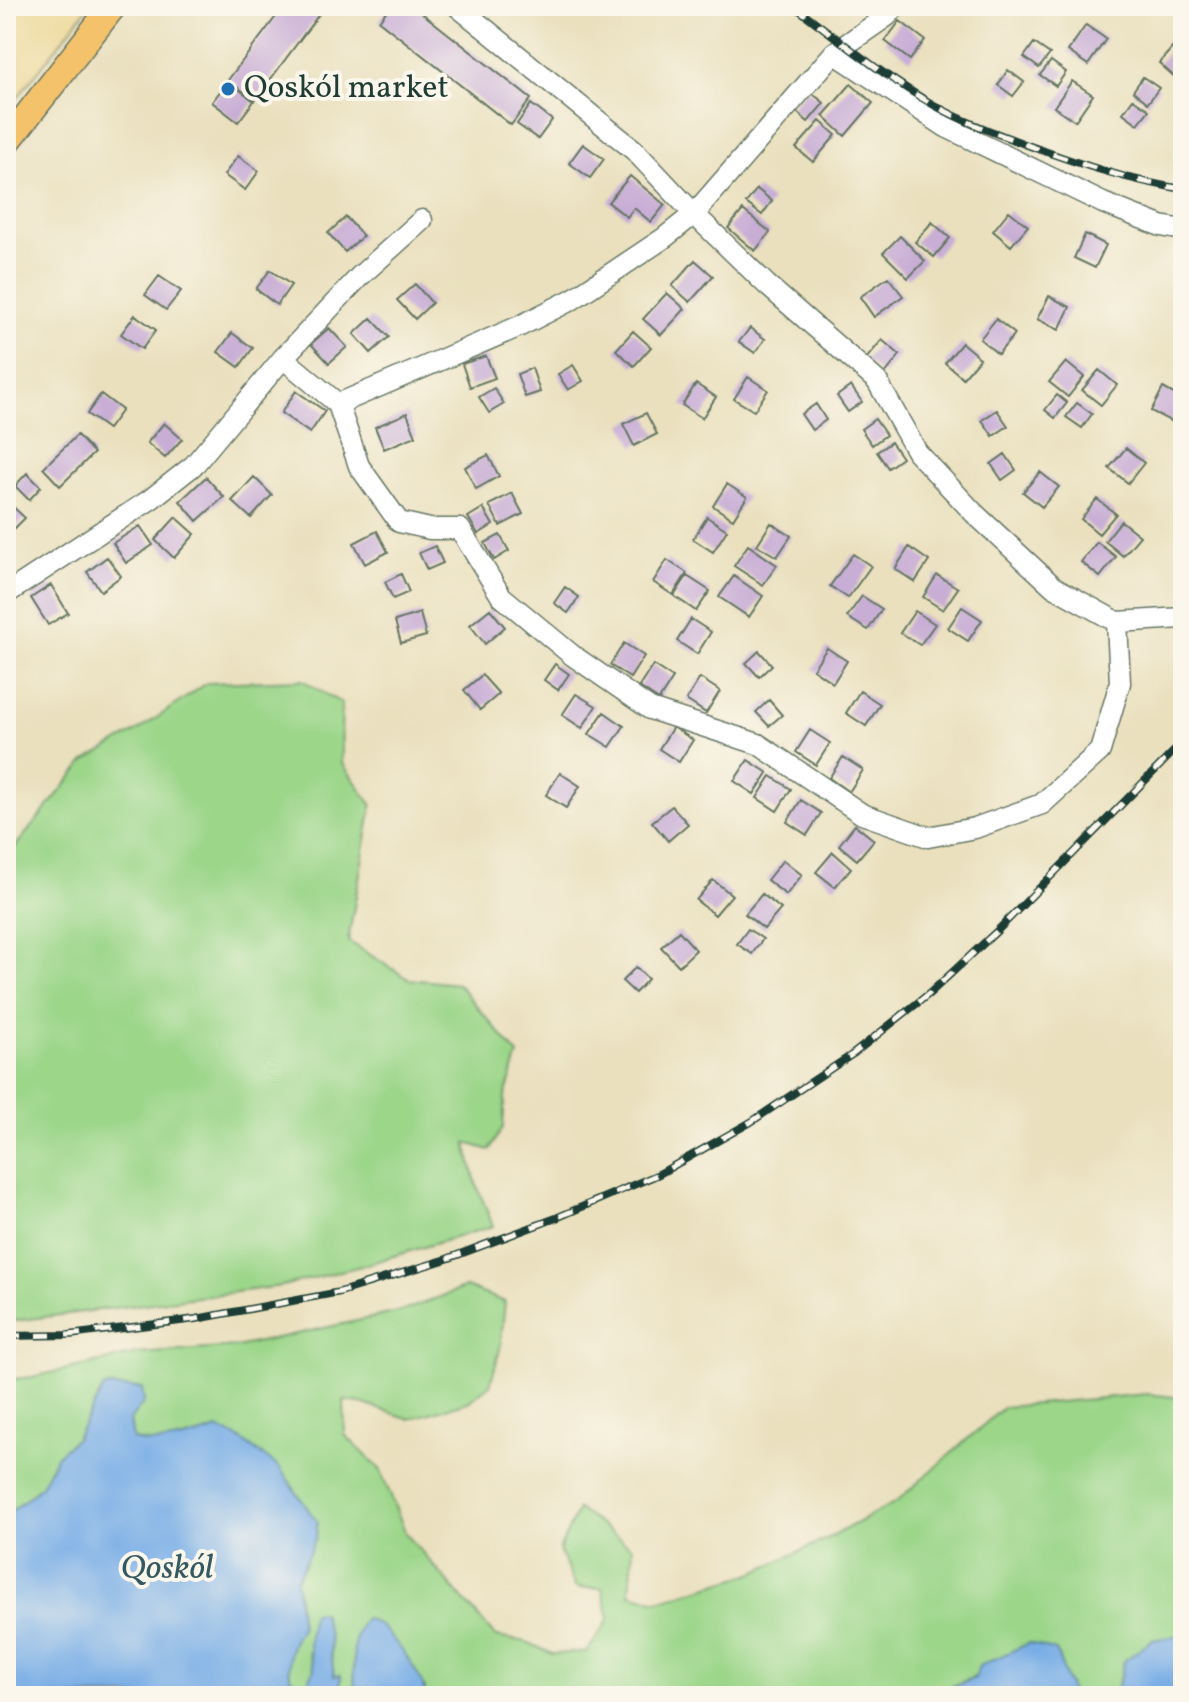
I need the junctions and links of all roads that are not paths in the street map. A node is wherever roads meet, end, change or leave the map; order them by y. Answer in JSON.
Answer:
{"nodes":[{"id":1,"x":113,"y":6,"type":"edge"},
{"id":2,"x":457,"y":6,"type":"edge"},
{"id":3,"x":896,"y":6,"type":"edge"},
{"id":4,"x":834,"y":53,"type":"junction"},
{"id":5,"x":6,"y":143,"type":"edge"},
{"id":6,"x":694,"y":214,"type":"junction"},
{"id":7,"x":422,"y":220,"type":"dead end"},
{"id":8,"x":1183,"y":230,"type":"edge"},
{"id":9,"x":283,"y":358,"type":"junction"},
{"id":10,"x":338,"y":404,"type":"junction"},
{"id":11,"x":6,"y":594,"type":"edge"},
{"id":12,"x":1183,"y":618,"type":"edge"},
{"id":13,"x":1117,"y":622,"type":"junction"}],
"edges":[{"from":1,"to":5,"type":"main road"},
{"from":2,"to":6,"type":"street"},
{"from":3,"to":4,"type":"street"},
{"from":4,"to":6,"type":"street"},
{"from":4,"to":8,"type":"street"},
{"from":6,"to":10,"type":"street"},
{"from":6,"to":13,"type":"street"},
{"from":7,"to":9,"type":"street"},
{"from":9,"to":10,"type":"street"},
{"from":9,"to":11,"type":"street"},
{"from":10,"to":13,"type":"street"},
{"from":12,"to":13,"type":"street"}]}
